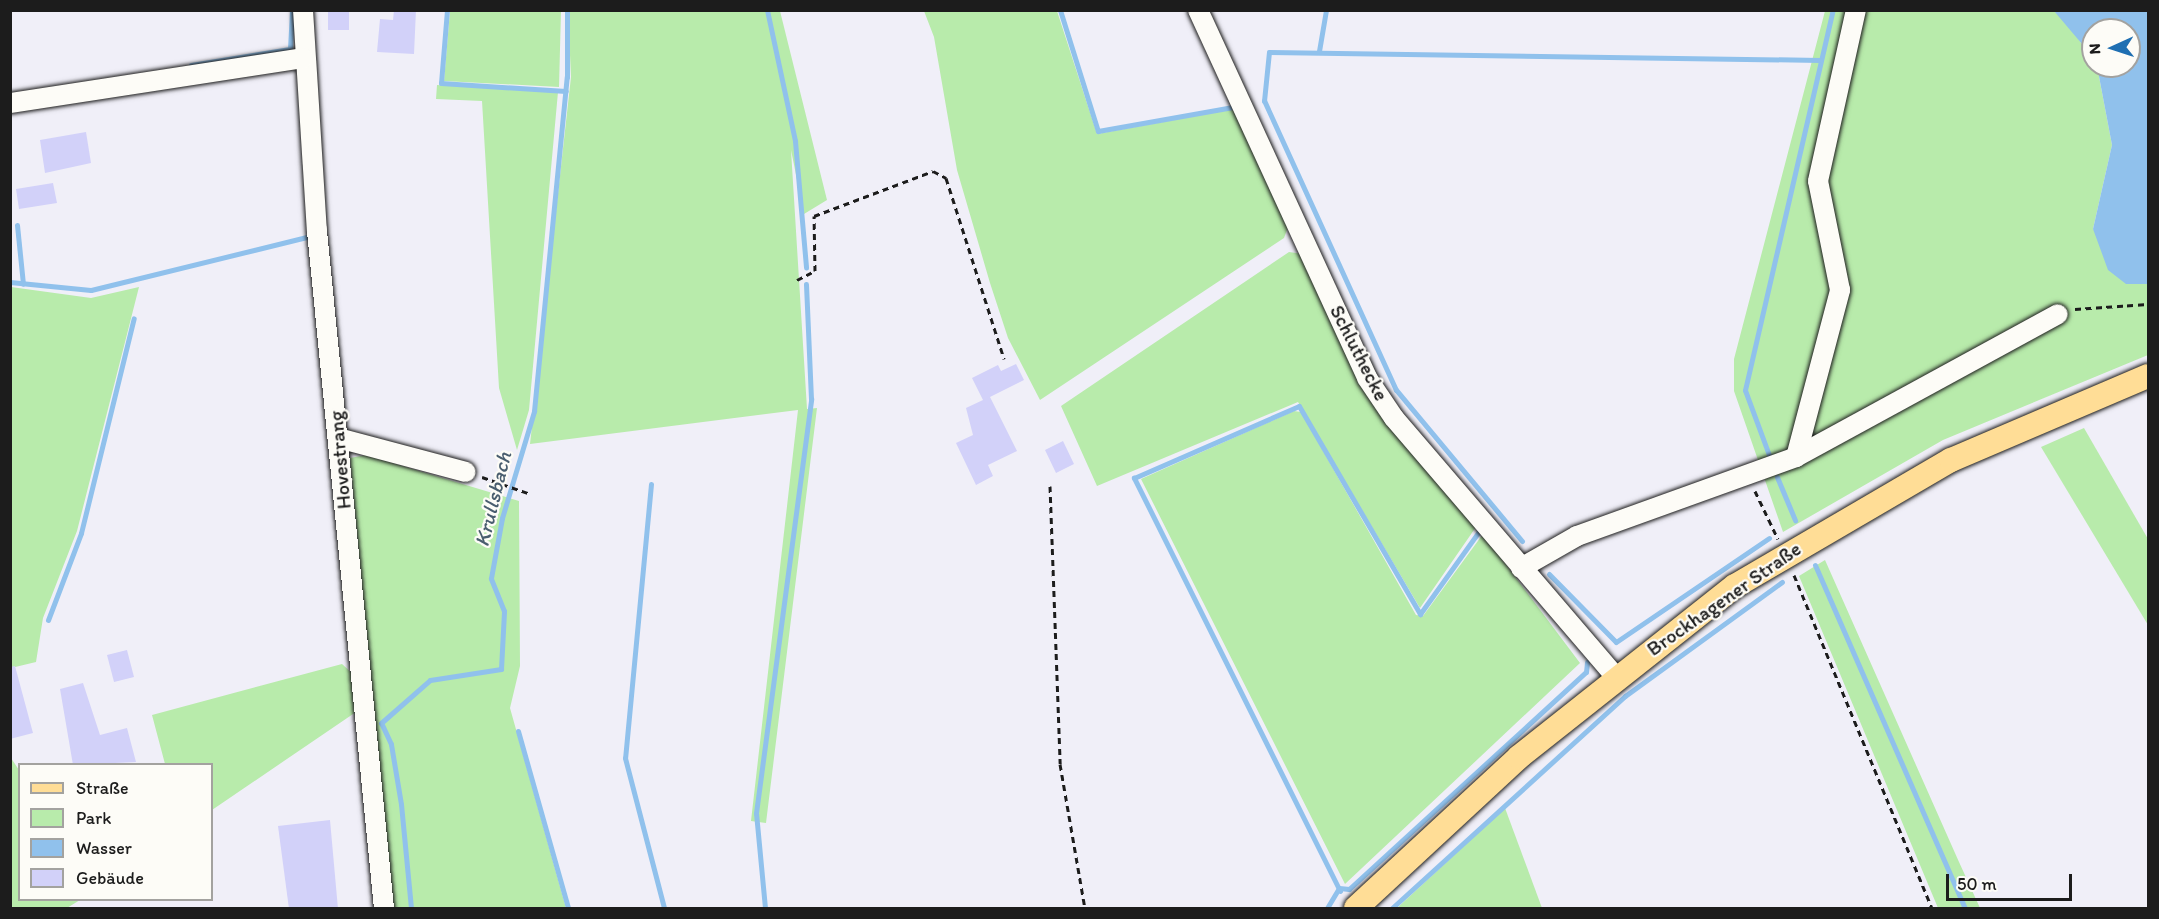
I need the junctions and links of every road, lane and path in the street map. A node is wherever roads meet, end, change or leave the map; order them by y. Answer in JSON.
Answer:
{"nodes":[{"id":1,"x":303,"y":10,"type":"edge"},
{"id":2,"x":1198,"y":10,"type":"edge"},
{"id":3,"x":1856,"y":10,"type":"edge"},
{"id":4,"x":303,"y":58,"type":"junction"},
{"id":5,"x":10,"y":103,"type":"edge"},
{"id":6,"x":797,"y":280,"type":"dead end"},
{"id":7,"x":2148,"y":304,"type":"edge"},
{"id":8,"x":2058,"y":314,"type":"joint"},
{"id":9,"x":1004,"y":359,"type":"dead end"},
{"id":10,"x":2148,"y":376,"type":"edge"},
{"id":11,"x":338,"y":438,"type":"junction"},
{"id":12,"x":1796,"y":457,"type":"junction"},
{"id":13,"x":466,"y":472,"type":"joint"},
{"id":14,"x":1747,"y":475,"type":"junction"},
{"id":15,"x":1050,"y":486,"type":"dead end"},
{"id":16,"x":528,"y":493,"type":"dead end"},
{"id":17,"x":1786,"y":554,"type":"junction"},
{"id":18,"x":1521,"y":568,"type":"junction"},
{"id":19,"x":1798,"y":584,"type":"dead end"},
{"id":20,"x":1615,"y":676,"type":"junction"},
{"id":21,"x":384,"y":909,"type":"edge"},
{"id":22,"x":1085,"y":909,"type":"edge"},
{"id":23,"x":1356,"y":909,"type":"edge"},
{"id":24,"x":1932,"y":909,"type":"edge"}],
"edges":[{"from":1,"to":4,"type":"street","name":"Hovestrang"},
{"from":2,"to":18,"type":"street","name":"Schluthecke"},
{"from":3,"to":12,"type":"street"},
{"from":4,"to":5,"type":"street"},
{"from":4,"to":11,"type":"street","name":"Hovestrang"},
{"from":6,"to":9,"type":"path"},
{"from":7,"to":8,"type":"path"},
{"from":8,"to":12,"type":"street"},
{"from":10,"to":17,"type":"main road","name":"Brockhagener Straße"},
{"from":11,"to":13,"type":"street"},
{"from":11,"to":21,"type":"street","name":"Hovestrang"},
{"from":12,"to":14,"type":"street"},
{"from":13,"to":16,"type":"path"},
{"from":14,"to":17,"type":"path"},
{"from":14,"to":18,"type":"street"},
{"from":15,"to":22,"type":"path"},
{"from":17,"to":20,"type":"main road","name":"Brockhagener Straße"},
{"from":18,"to":20,"type":"street","name":"Schluthecke"},
{"from":19,"to":24,"type":"path"},
{"from":20,"to":23,"type":"main road","name":"Brockhagener Straße"}]}
